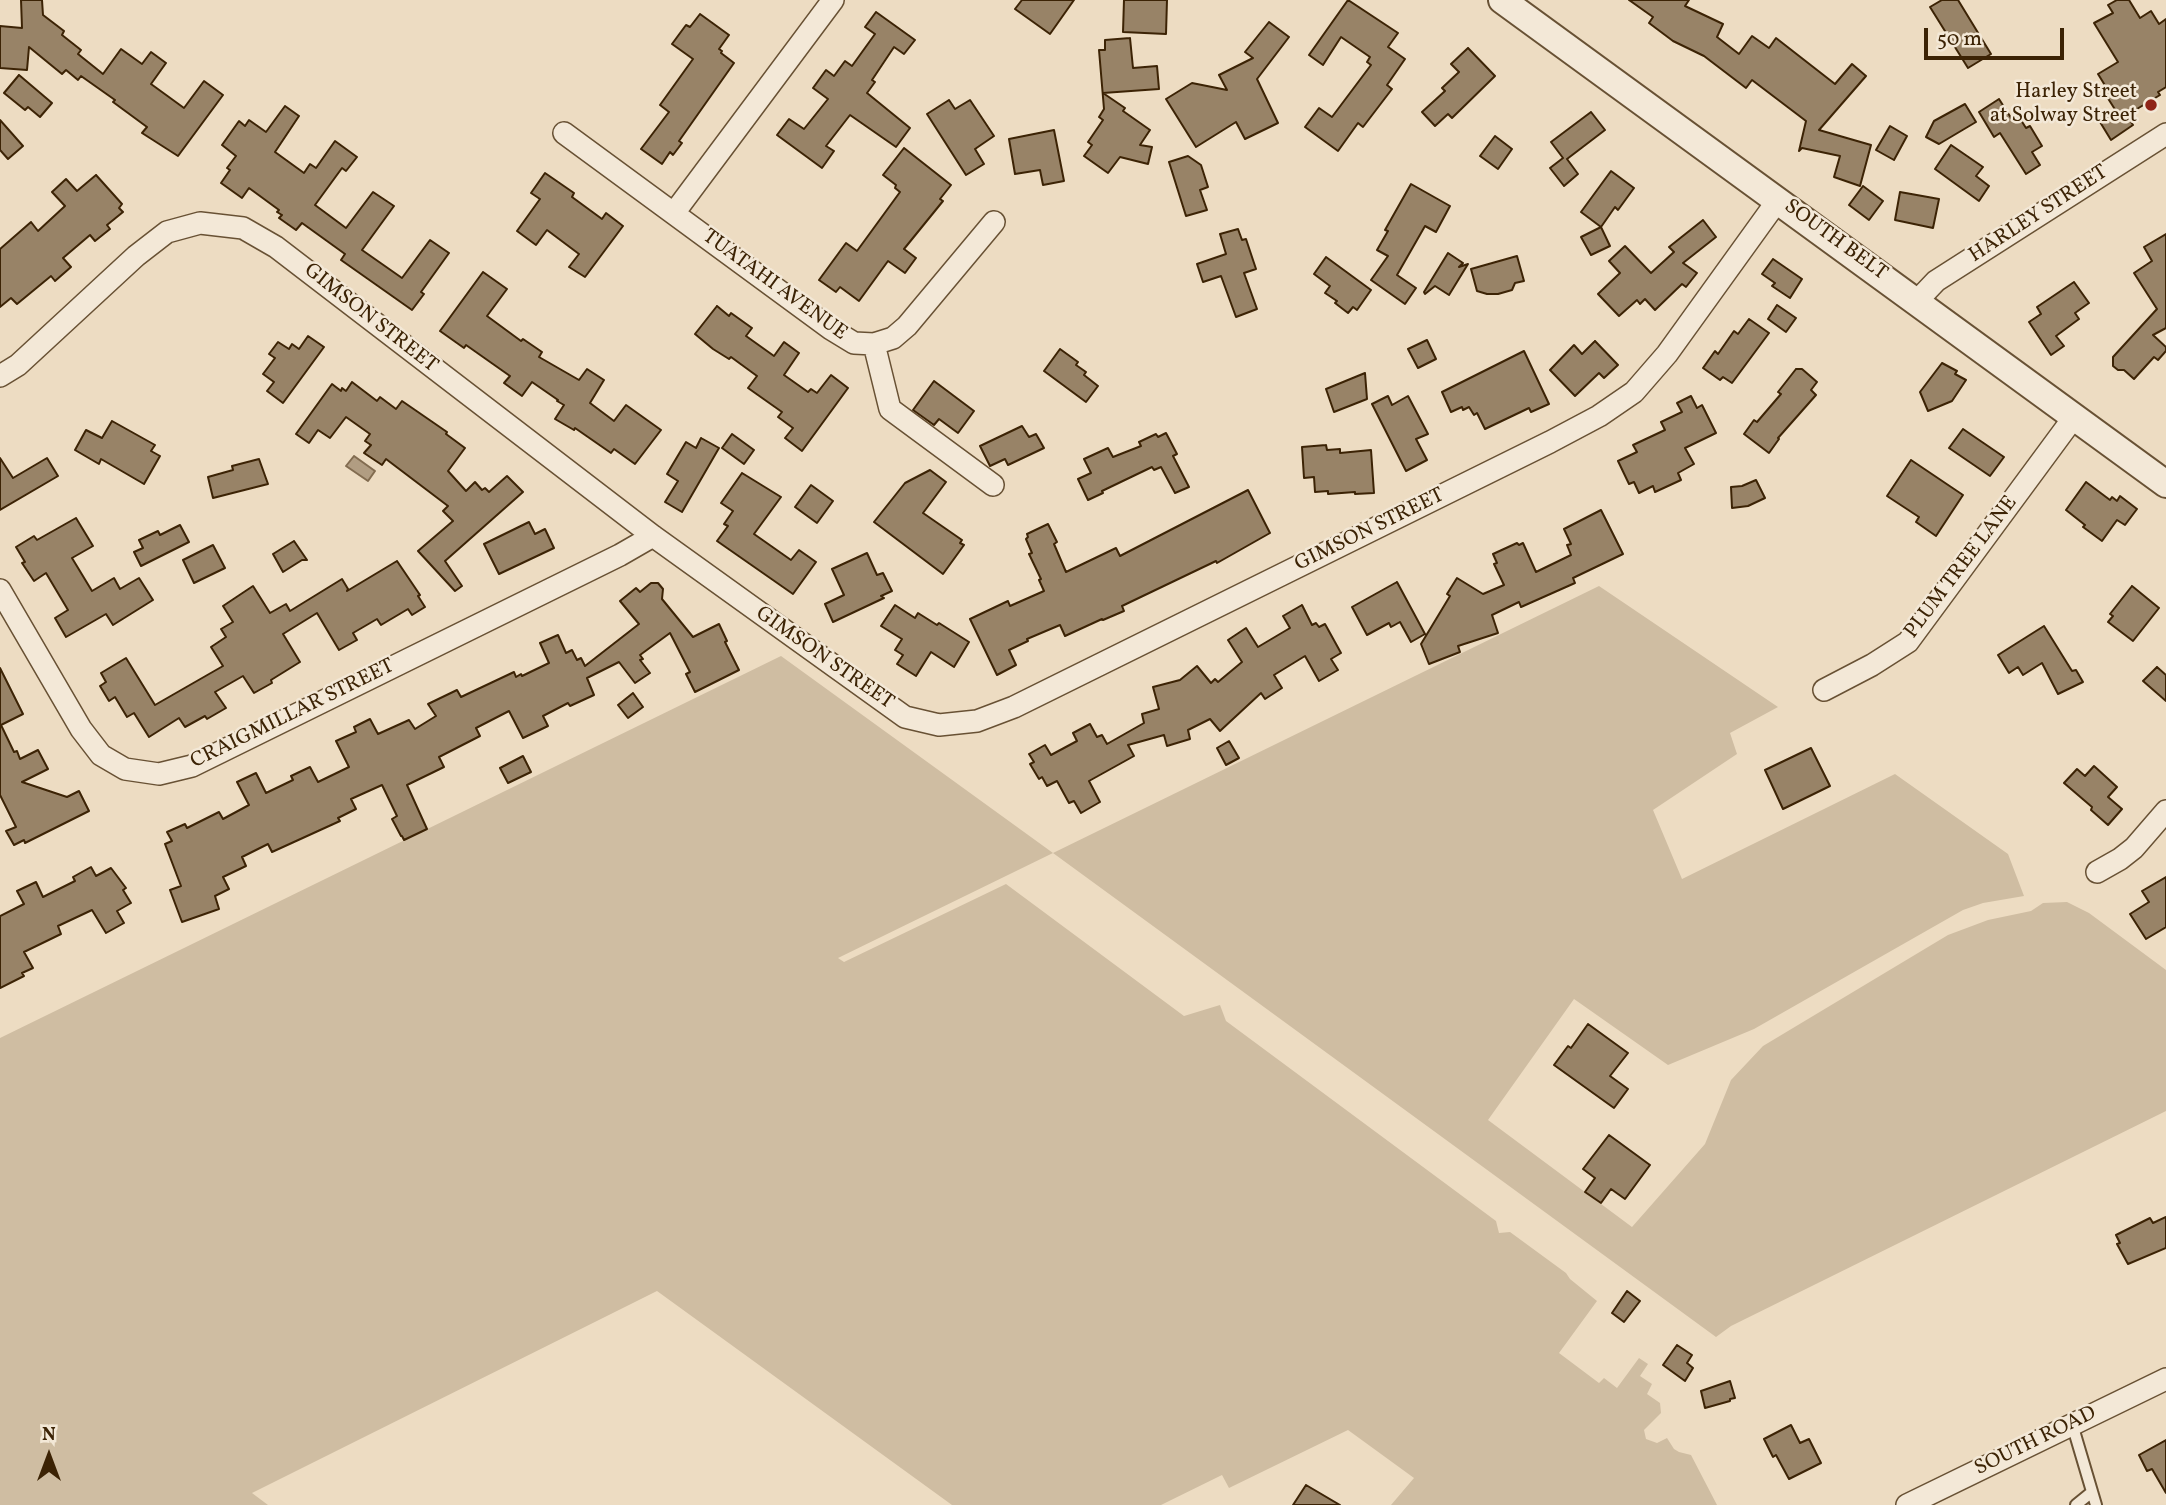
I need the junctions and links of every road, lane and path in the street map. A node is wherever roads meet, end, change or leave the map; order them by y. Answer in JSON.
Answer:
{"nodes":[{"id":1,"x":833,"y":0,"type":"edge"},
{"id":2,"x":1502,"y":0,"type":"edge"},
{"id":3,"x":564,"y":133,"type":"dead end"},
{"id":4,"x":2166,"y":134,"type":"edge"},
{"id":5,"x":1778,"y":200,"type":"junction"},
{"id":6,"x":674,"y":213,"type":"junction"},
{"id":7,"x":994,"y":222,"type":"dead end"},
{"id":8,"x":1917,"y":301,"type":"junction"},
{"id":9,"x":874,"y":344,"type":"junction"},
{"id":10,"x":0,"y":376,"type":"edge"},
{"id":11,"x":2074,"y":418,"type":"junction"},
{"id":12,"x":2166,"y":484,"type":"edge"},
{"id":13,"x":993,"y":485,"type":"dead end"},
{"id":14,"x":653,"y":536,"type":"junction"},
{"id":15,"x":0,"y":590,"type":"edge"},
{"id":16,"x":1824,"y":690,"type":"dead end"},
{"id":17,"x":2166,"y":811,"type":"edge"},
{"id":18,"x":2097,"y":872,"type":"dead end"},
{"id":19,"x":2166,"y":1379,"type":"edge"},
{"id":20,"x":2073,"y":1424,"type":"junction"},
{"id":21,"x":2092,"y":1492,"type":"junction"},
{"id":22,"x":1907,"y":1505,"type":"edge"},
{"id":23,"x":2076,"y":1505,"type":"edge"},
{"id":24,"x":2096,"y":1505,"type":"edge"}],
"edges":[{"from":1,"to":6,"type":"street"},
{"from":2,"to":5,"type":"street","name":"SOUTH BELT"},
{"from":3,"to":6,"type":"street","name":"TUATAHI AVENUE"},
{"from":4,"to":8,"type":"street","name":"HARLEY STREET"},
{"from":5,"to":8,"type":"street","name":"SOUTH BELT"},
{"from":5,"to":14,"type":"street","name":"GIMSON STREET"},
{"from":6,"to":9,"type":"street","name":"TUATAHI AVENUE"},
{"from":7,"to":9,"type":"street","name":"TUATAHI AVENUE"},
{"from":8,"to":11,"type":"street","name":"SOUTH BELT"},
{"from":9,"to":13,"type":"street"},
{"from":10,"to":14,"type":"street","name":"GIMSON STREET"},
{"from":11,"to":12,"type":"street","name":"SOUTH BELT"},
{"from":11,"to":16,"type":"street","name":"PLUM TREE LANE"},
{"from":14,"to":15,"type":"street","name":"CRAIGMILLAR STREET"},
{"from":17,"to":18,"type":"street"},
{"from":19,"to":20,"type":"street","name":"SOUTH ROAD"},
{"from":20,"to":21,"type":"lane"},
{"from":20,"to":22,"type":"street","name":"SOUTH ROAD"},
{"from":21,"to":23,"type":"lane"},
{"from":21,"to":24,"type":"lane"}]}
